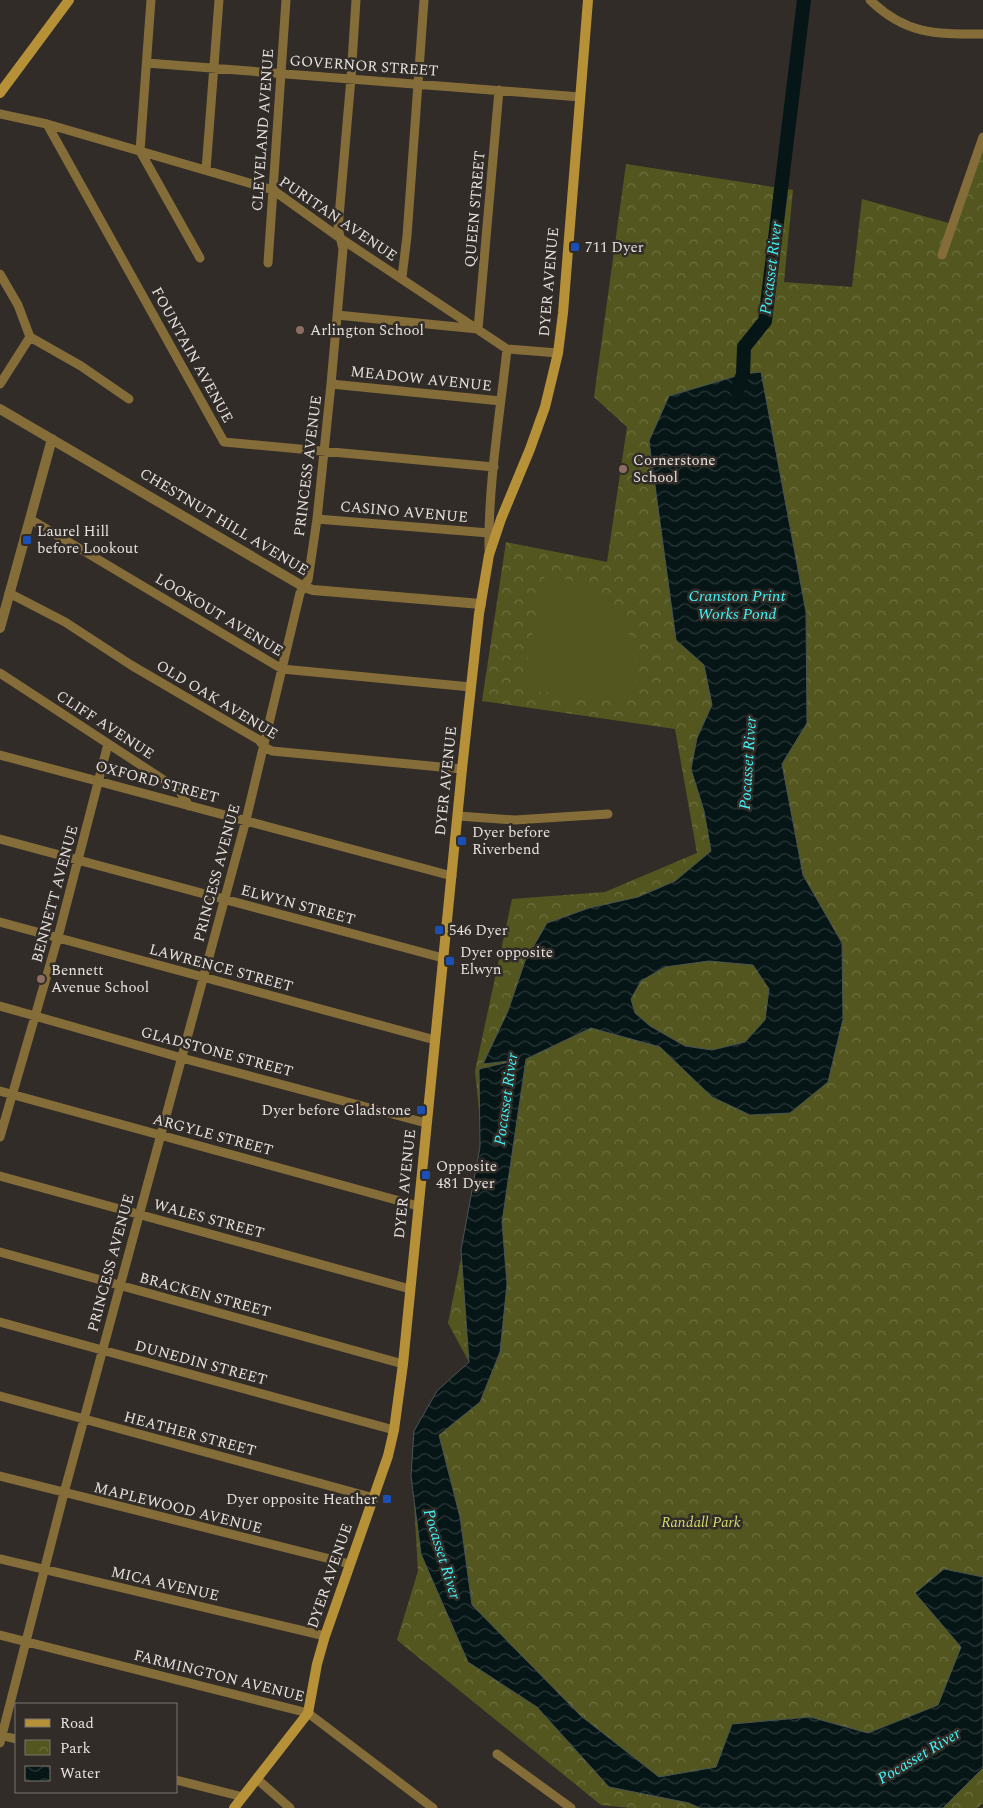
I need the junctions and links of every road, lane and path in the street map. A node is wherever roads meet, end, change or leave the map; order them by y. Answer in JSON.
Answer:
{"nodes":[{"id":1,"x":69,"y":0,"type":"edge"},
{"id":2,"x":151,"y":0,"type":"edge"},
{"id":3,"x":219,"y":0,"type":"edge"},
{"id":4,"x":286,"y":0,"type":"edge"},
{"id":5,"x":356,"y":0,"type":"edge"},
{"id":6,"x":424,"y":0,"type":"edge"},
{"id":7,"x":588,"y":0,"type":"edge"},
{"id":8,"x":870,"y":0,"type":"edge"},
{"id":9,"x":983,"y":34,"type":"edge"},
{"id":10,"x":146,"y":63,"type":"junction"},
{"id":11,"x":214,"y":68,"type":"junction"},
{"id":12,"x":280,"y":73,"type":"junction"},
{"id":13,"x":352,"y":78,"type":"junction"},
{"id":14,"x":418,"y":84,"type":"junction"},
{"id":15,"x":499,"y":90,"type":"junction"},
{"id":16,"x":0,"y":93,"type":"edge"},
{"id":17,"x":580,"y":97,"type":"junction"},
{"id":18,"x":0,"y":114,"type":"edge"},
{"id":19,"x":47,"y":124,"type":"junction"},
{"id":20,"x":983,"y":137,"type":"edge"},
{"id":21,"x":140,"y":151,"type":"junction"},
{"id":22,"x":206,"y":170,"type":"junction"},
{"id":23,"x":273,"y":190,"type":"junction"},
{"id":24,"x":340,"y":238,"type":"junction"},
{"id":25,"x":942,"y":255,"type":"dead end"},
{"id":26,"x":200,"y":258,"type":"dead end"},
{"id":27,"x":268,"y":262,"type":"dead end"},
{"id":28,"x":0,"y":274,"type":"edge"},
{"id":29,"x":402,"y":278,"type":"junction"},
{"id":30,"x":337,"y":315,"type":"junction"},
{"id":31,"x":478,"y":329,"type":"junction"},
{"id":32,"x":30,"y":337,"type":"junction"},
{"id":33,"x":507,"y":349,"type":"junction"},
{"id":34,"x":558,"y":353,"type":"junction"},
{"id":35,"x":0,"y":384,"type":"edge"},
{"id":36,"x":331,"y":384,"type":"junction"},
{"id":37,"x":129,"y":399,"type":"dead end"},
{"id":38,"x":501,"y":400,"type":"junction"},
{"id":39,"x":0,"y":409,"type":"edge"},
{"id":40,"x":52,"y":439,"type":"junction"},
{"id":41,"x":324,"y":452,"type":"junction"},
{"id":42,"x":494,"y":467,"type":"junction"},
{"id":43,"x":30,"y":519,"type":"junction"},
{"id":44,"x":317,"y":519,"type":"junction"},
{"id":45,"x":489,"y":533,"type":"junction"},
{"id":46,"x":489,"y":555,"type":"junction"},
{"id":47,"x":304,"y":587,"type":"junction"},
{"id":48,"x":9,"y":593,"type":"junction"},
{"id":49,"x":481,"y":604,"type":"junction"},
{"id":50,"x":0,"y":628,"type":"edge"},
{"id":51,"x":282,"y":669,"type":"junction"},
{"id":52,"x":0,"y":673,"type":"edge"},
{"id":53,"x":471,"y":687,"type":"junction"},
{"id":54,"x":108,"y":744,"type":"junction"},
{"id":55,"x":264,"y":748,"type":"junction"},
{"id":56,"x":0,"y":754,"type":"edge"},
{"id":57,"x":462,"y":769,"type":"junction"},
{"id":58,"x":100,"y":780,"type":"junction"},
{"id":59,"x":189,"y":806,"type":"junction"},
{"id":60,"x":608,"y":814,"type":"dead end"},
{"id":61,"x":458,"y":816,"type":"junction"},
{"id":62,"x":246,"y":820,"type":"junction"},
{"id":63,"x":0,"y":839,"type":"edge"},
{"id":64,"x":78,"y":860,"type":"junction"},
{"id":65,"x":452,"y":876,"type":"junction"},
{"id":66,"x":224,"y":899,"type":"junction"},
{"id":67,"x":0,"y":922,"type":"edge"},
{"id":68,"x":58,"y":937,"type":"junction"},
{"id":69,"x":443,"y":958,"type":"junction"},
{"id":70,"x":204,"y":977,"type":"junction"},
{"id":71,"x":0,"y":1006,"type":"edge"},
{"id":72,"x":35,"y":1016,"type":"junction"},
{"id":73,"x":436,"y":1040,"type":"junction"},
{"id":74,"x":182,"y":1058,"type":"junction"},
{"id":75,"x":0,"y":1091,"type":"edge"},
{"id":76,"x":13,"y":1094,"type":"junction"},
{"id":77,"x":426,"y":1123,"type":"junction"},
{"id":78,"x":160,"y":1135,"type":"junction"},
{"id":79,"x":0,"y":1137,"type":"edge"},
{"id":80,"x":0,"y":1176,"type":"edge"},
{"id":81,"x":418,"y":1206,"type":"junction"},
{"id":82,"x":139,"y":1214,"type":"junction"},
{"id":83,"x":0,"y":1252,"type":"edge"},
{"id":84,"x":120,"y":1285,"type":"junction"},
{"id":85,"x":410,"y":1289,"type":"junction"},
{"id":86,"x":0,"y":1322,"type":"edge"},
{"id":87,"x":102,"y":1350,"type":"junction"},
{"id":88,"x":403,"y":1364,"type":"junction"},
{"id":89,"x":0,"y":1396,"type":"edge"},
{"id":90,"x":84,"y":1419,"type":"junction"},
{"id":91,"x":394,"y":1430,"type":"junction"},
{"id":92,"x":0,"y":1476,"type":"edge"},
{"id":93,"x":64,"y":1493,"type":"junction"},
{"id":94,"x":374,"y":1498,"type":"junction"},
{"id":95,"x":0,"y":1559,"type":"edge"},
{"id":96,"x":350,"y":1564,"type":"junction"},
{"id":97,"x":44,"y":1570,"type":"junction"},
{"id":98,"x":0,"y":1635,"type":"edge"},
{"id":99,"x":325,"y":1636,"type":"junction"},
{"id":100,"x":25,"y":1642,"type":"junction"},
{"id":101,"x":308,"y":1713,"type":"junction"},
{"id":102,"x":1,"y":1738,"type":"edge"},
{"id":103,"x":15,"y":1739,"type":"edge"},
{"id":104,"x":497,"y":1754,"type":"dead end"},
{"id":105,"x":178,"y":1781,"type":"edge"},
{"id":106,"x":255,"y":1782,"type":"junction"},
{"id":107,"x":243,"y":1797,"type":"junction"},
{"id":108,"x":234,"y":1808,"type":"edge"},
{"id":109,"x":290,"y":1808,"type":"edge"},
{"id":110,"x":433,"y":1808,"type":"edge"},
{"id":111,"x":571,"y":1808,"type":"edge"}],
"edges":[{"from":1,"to":16,"type":"main road"},
{"from":2,"to":10,"type":"street"},
{"from":3,"to":11,"type":"street"},
{"from":4,"to":12,"type":"street","name":"CLEVELAND AVENUE"},
{"from":5,"to":13,"type":"street","name":"PRINCESS AVENUE"},
{"from":6,"to":14,"type":"street"},
{"from":7,"to":17,"type":"main road","name":"DYER AVENUE"},
{"from":8,"to":9,"type":"street"},
{"from":10,"to":11,"type":"street","name":"GOVERNOR STREET"},
{"from":10,"to":21,"type":"street"},
{"from":11,"to":12,"type":"street","name":"GOVERNOR STREET"},
{"from":11,"to":22,"type":"street"},
{"from":12,"to":13,"type":"street","name":"GOVERNOR STREET"},
{"from":12,"to":23,"type":"street","name":"CLEVELAND AVENUE"},
{"from":13,"to":14,"type":"street","name":"GOVERNOR STREET"},
{"from":13,"to":24,"type":"street","name":"PRINCESS AVENUE"},
{"from":14,"to":15,"type":"street","name":"GOVERNOR STREET"},
{"from":14,"to":29,"type":"street"},
{"from":15,"to":17,"type":"street","name":"GOVERNOR STREET"},
{"from":15,"to":31,"type":"street","name":"QUEEN STREET"},
{"from":17,"to":34,"type":"main road","name":"DYER AVENUE"},
{"from":18,"to":19,"type":"street","name":"PURITAN AVENUE"},
{"from":19,"to":21,"type":"street","name":"PURITAN AVENUE"},
{"from":19,"to":41,"type":"street","name":"FOUNTAIN AVENUE"},
{"from":20,"to":25,"type":"street"},
{"from":21,"to":22,"type":"street","name":"PURITAN AVENUE"},
{"from":21,"to":26,"type":"street"},
{"from":22,"to":23,"type":"street","name":"PURITAN AVENUE"},
{"from":23,"to":24,"type":"street","name":"PURITAN AVENUE"},
{"from":23,"to":27,"type":"street","name":"CLEVELAND AVENUE"},
{"from":24,"to":29,"type":"street","name":"PURITAN AVENUE"},
{"from":24,"to":30,"type":"street","name":"PRINCESS AVENUE"},
{"from":28,"to":32,"type":"street"},
{"from":29,"to":31,"type":"street","name":"PURITAN AVENUE"},
{"from":30,"to":31,"type":"street"},
{"from":30,"to":36,"type":"street","name":"PRINCESS AVENUE"},
{"from":31,"to":33,"type":"street","name":"PURITAN AVENUE"},
{"from":32,"to":35,"type":"street"},
{"from":32,"to":37,"type":"street"},
{"from":33,"to":34,"type":"street"},
{"from":33,"to":38,"type":"street"},
{"from":34,"to":46,"type":"main road","name":"DYER AVENUE"},
{"from":36,"to":38,"type":"street","name":"MEADOW AVENUE"},
{"from":36,"to":41,"type":"street","name":"PRINCESS AVENUE"},
{"from":38,"to":42,"type":"street","name":"MEADOW AVENUE"},
{"from":39,"to":40,"type":"street","name":"CHESTNUT HILL AVENUE"},
{"from":40,"to":43,"type":"street"},
{"from":40,"to":47,"type":"street","name":"CHESTNUT HILL AVENUE"},
{"from":41,"to":42,"type":"street","name":"FOUNTAIN AVENUE"},
{"from":41,"to":44,"type":"street","name":"PRINCESS AVENUE"},
{"from":42,"to":45,"type":"street","name":"DYER AVENUE"},
{"from":43,"to":48,"type":"street"},
{"from":43,"to":51,"type":"street","name":"LOOKOUT AVENUE"},
{"from":44,"to":45,"type":"street","name":"CASINO AVENUE"},
{"from":44,"to":47,"type":"street","name":"PRINCESS AVENUE"},
{"from":45,"to":46,"type":"street","name":"DYER AVENUE"},
{"from":46,"to":49,"type":"main road","name":"DYER AVENUE"},
{"from":47,"to":49,"type":"street","name":"CHESTNUT HILL AVENUE"},
{"from":47,"to":51,"type":"street","name":"PRINCESS AVENUE"},
{"from":48,"to":50,"type":"street"},
{"from":48,"to":55,"type":"street","name":"OLD OAK AVENUE"},
{"from":49,"to":53,"type":"main road","name":"DYER AVENUE"},
{"from":51,"to":53,"type":"street","name":"LOOKOUT AVENUE"},
{"from":51,"to":55,"type":"street","name":"PRINCESS AVENUE"},
{"from":52,"to":54,"type":"street","name":"CLIFF AVENUE"},
{"from":53,"to":57,"type":"main road","name":"DYER AVENUE"},
{"from":54,"to":58,"type":"street","name":"BENNETT AVENUE"},
{"from":54,"to":59,"type":"street","name":"CLIFF AVENUE"},
{"from":55,"to":57,"type":"street","name":"OLD OAK AVENUE"},
{"from":55,"to":62,"type":"street","name":"PRINCESS AVENUE"},
{"from":56,"to":58,"type":"street","name":"OXFORD STREET"},
{"from":57,"to":61,"type":"main road","name":"DYER AVENUE"},
{"from":58,"to":59,"type":"street","name":"OXFORD STREET"},
{"from":58,"to":64,"type":"street","name":"BENNETT AVENUE"},
{"from":59,"to":62,"type":"street","name":"OXFORD STREET"},
{"from":60,"to":61,"type":"street"},
{"from":61,"to":65,"type":"main road","name":"DYER AVENUE"},
{"from":62,"to":65,"type":"street","name":"OXFORD STREET"},
{"from":62,"to":66,"type":"street","name":"PRINCESS AVENUE"},
{"from":63,"to":64,"type":"street","name":"ELWYN STREET"},
{"from":64,"to":66,"type":"street","name":"ELWYN STREET"},
{"from":64,"to":68,"type":"street","name":"BENNETT AVENUE"},
{"from":65,"to":69,"type":"main road","name":"DYER AVENUE"},
{"from":66,"to":69,"type":"street","name":"ELWYN STREET"},
{"from":66,"to":70,"type":"street","name":"PRINCESS AVENUE"},
{"from":67,"to":68,"type":"street","name":"LAWRENCE STREET"},
{"from":68,"to":70,"type":"street","name":"LAWRENCE STREET"},
{"from":68,"to":72,"type":"street","name":"BENNETT AVENUE"},
{"from":69,"to":73,"type":"main road","name":"DYER AVENUE"},
{"from":70,"to":73,"type":"street","name":"LAWRENCE STREET"},
{"from":70,"to":74,"type":"street","name":"PRINCESS AVENUE"},
{"from":71,"to":72,"type":"street","name":"GLADSTONE STREET"},
{"from":72,"to":74,"type":"street","name":"GLADSTONE STREET"},
{"from":72,"to":76,"type":"street","name":"BENNETT AVENUE"},
{"from":73,"to":77,"type":"main road","name":"DYER AVENUE"},
{"from":74,"to":77,"type":"street","name":"GLADSTONE STREET"},
{"from":74,"to":78,"type":"street","name":"PRINCESS AVENUE"},
{"from":75,"to":76,"type":"street","name":"ARGYLE STREET"},
{"from":76,"to":78,"type":"street","name":"ARGYLE STREET"},
{"from":76,"to":79,"type":"street","name":"BENNETT AVENUE"},
{"from":77,"to":81,"type":"main road","name":"DYER AVENUE"},
{"from":78,"to":81,"type":"street","name":"ARGYLE STREET"},
{"from":78,"to":82,"type":"street","name":"PRINCESS AVENUE"},
{"from":80,"to":82,"type":"street","name":"WALES STREET"},
{"from":81,"to":85,"type":"main road","name":"DYER AVENUE"},
{"from":82,"to":84,"type":"street","name":"PRINCESS AVENUE"},
{"from":82,"to":85,"type":"street","name":"WALES STREET"},
{"from":83,"to":84,"type":"street","name":"BRACKEN STREET"},
{"from":84,"to":87,"type":"street","name":"PRINCESS AVENUE"},
{"from":84,"to":88,"type":"street","name":"BRACKEN STREET"},
{"from":85,"to":88,"type":"main road","name":"DYER AVENUE"},
{"from":86,"to":87,"type":"street","name":"DUNEDIN STREET"},
{"from":87,"to":90,"type":"street","name":"PRINCESS AVENUE"},
{"from":87,"to":91,"type":"street","name":"DUNEDIN STREET"},
{"from":88,"to":91,"type":"main road","name":"DYER AVENUE"},
{"from":89,"to":90,"type":"street","name":"HEATHER STREET"},
{"from":90,"to":93,"type":"street","name":"PRINCESS AVENUE"},
{"from":90,"to":94,"type":"street","name":"HEATHER STREET"},
{"from":91,"to":94,"type":"main road","name":"DYER AVENUE"},
{"from":92,"to":93,"type":"street","name":"MAPLEWOOD AVENUE"},
{"from":93,"to":96,"type":"street","name":"MAPLEWOOD AVENUE"},
{"from":93,"to":97,"type":"street","name":"PRINCESS AVENUE"},
{"from":94,"to":96,"type":"main road","name":"DYER AVENUE"},
{"from":95,"to":97,"type":"street","name":"MICA AVENUE"},
{"from":96,"to":99,"type":"main road","name":"DYER AVENUE"},
{"from":97,"to":99,"type":"street","name":"MICA AVENUE"},
{"from":97,"to":100,"type":"street","name":"PRINCESS AVENUE"},
{"from":98,"to":100,"type":"street","name":"FARMINGTON AVENUE"},
{"from":99,"to":101,"type":"main road","name":"DYER AVENUE"},
{"from":100,"to":101,"type":"street","name":"FARMINGTON AVENUE"},
{"from":100,"to":102,"type":"street","name":"PRINCESS AVENUE"},
{"from":101,"to":106,"type":"main road","name":"DYER AVENUE"},
{"from":101,"to":110,"type":"street","name":"FARMINGTON AVENUE"},
{"from":102,"to":103,"type":"street"},
{"from":104,"to":111,"type":"street"},
{"from":105,"to":107,"type":"street"},
{"from":106,"to":107,"type":"main road","name":"DYER AVENUE"},
{"from":106,"to":109,"type":"street"},
{"from":107,"to":108,"type":"main road","name":"DYER AVENUE"}]}
